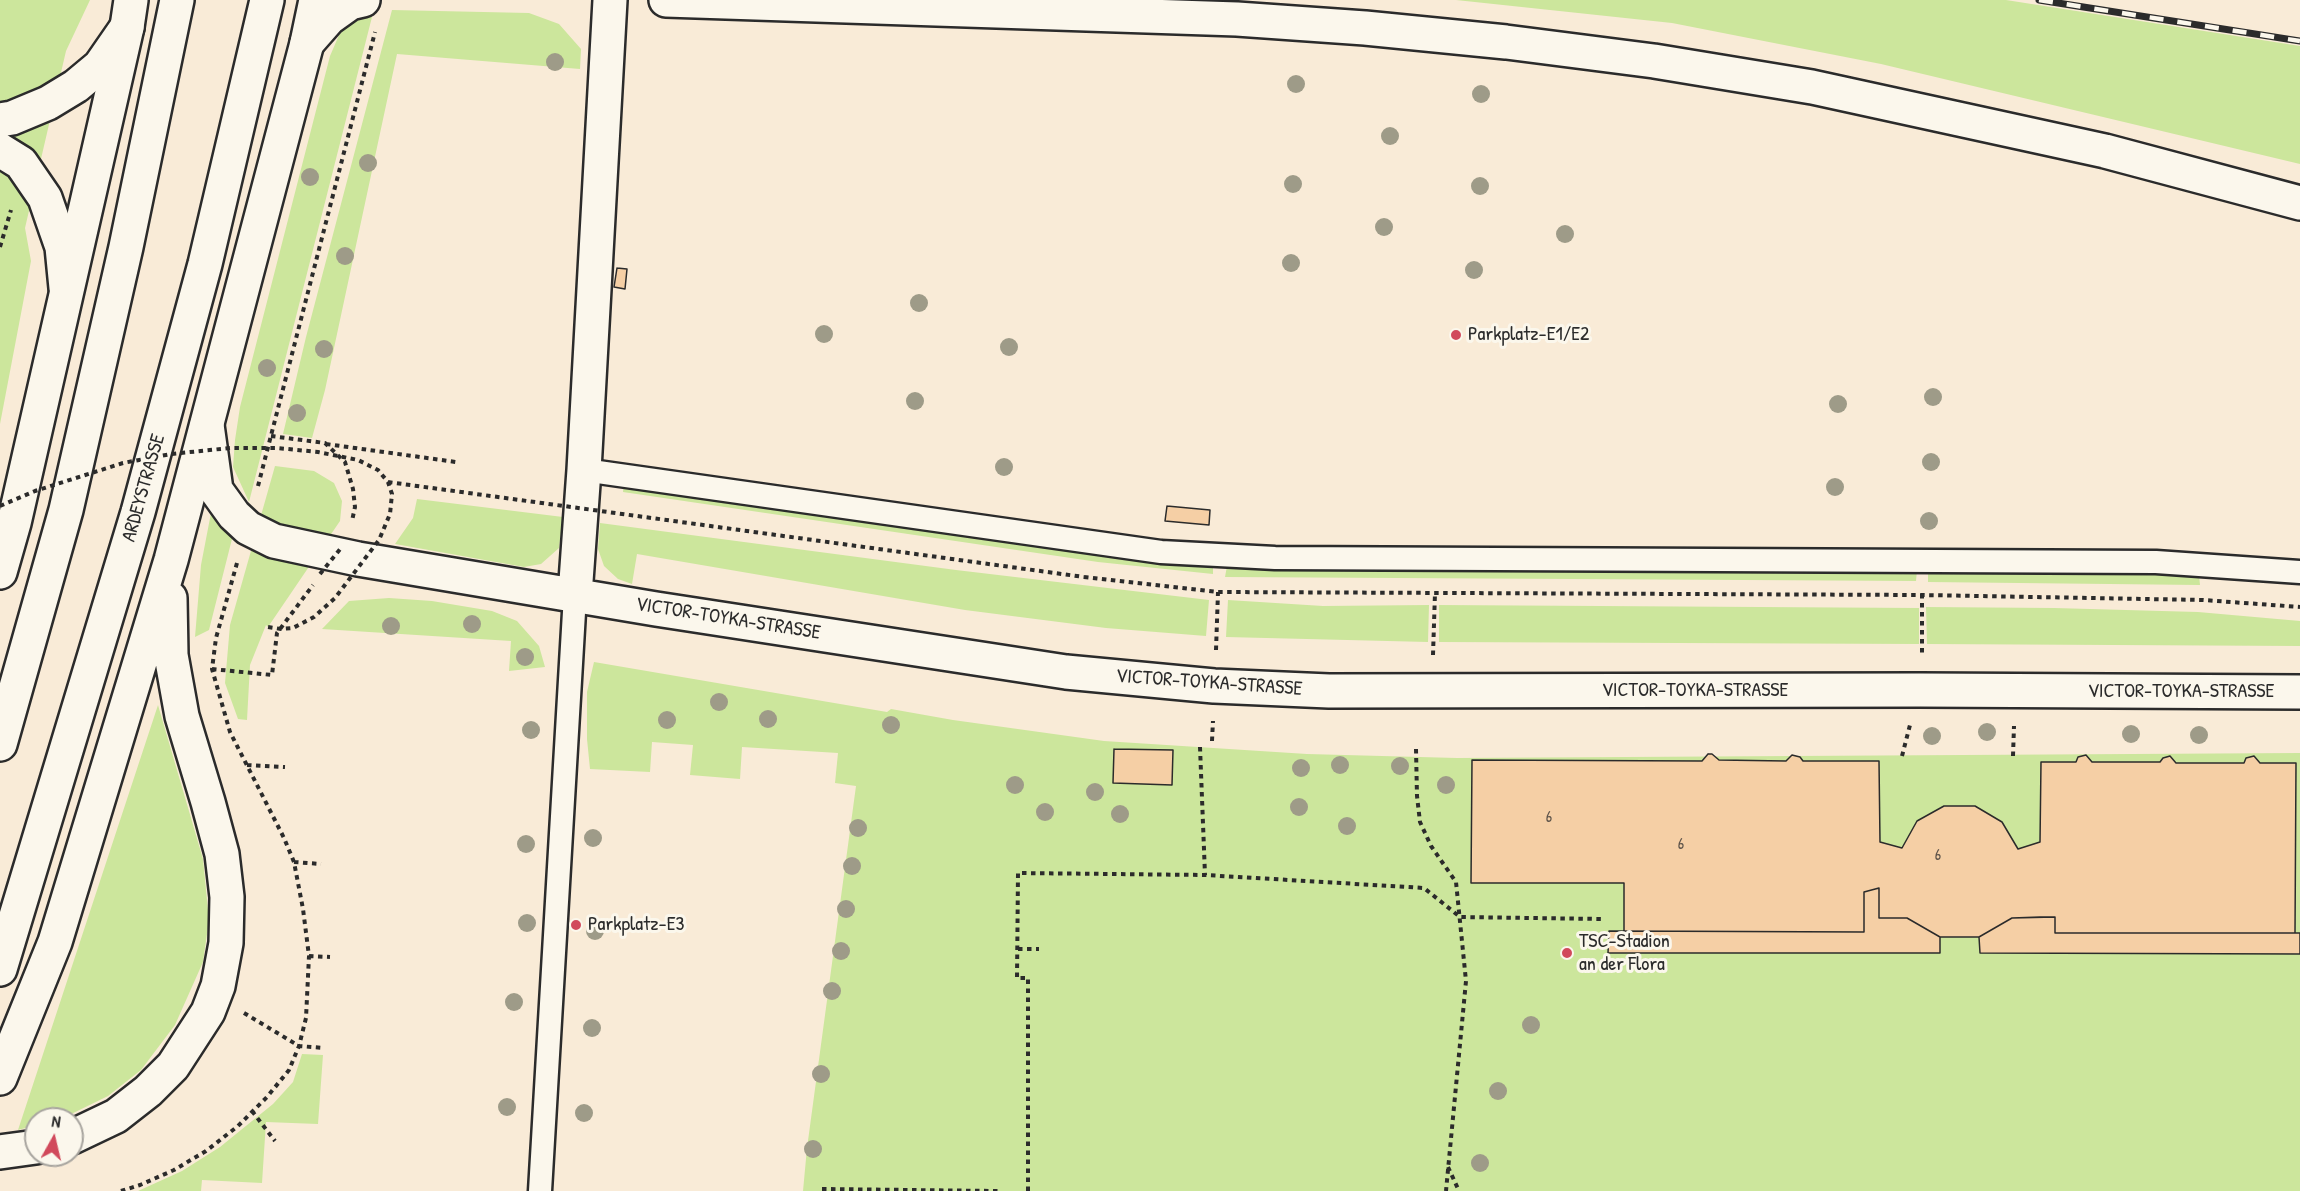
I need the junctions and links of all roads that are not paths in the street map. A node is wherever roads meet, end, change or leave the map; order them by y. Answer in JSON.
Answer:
{"nodes":[{"id":1,"x":177,"y":0,"type":"edge"},
{"id":2,"x":267,"y":0,"type":"edge"},
{"id":3,"x":316,"y":0,"type":"edge"},
{"id":4,"x":610,"y":0,"type":"edge"},
{"id":5,"x":666,"y":0,"type":"edge"},
{"id":6,"x":370,"y":11,"type":"edge"},
{"id":7,"x":129,"y":14,"type":"edge"},
{"id":8,"x":307,"y":43,"type":"junction"},
{"id":9,"x":0,"y":120,"type":"edge"},
{"id":10,"x":0,"y":150,"type":"edge"},
{"id":11,"x":2300,"y":203,"type":"edge"},
{"id":12,"x":66,"y":292,"type":"junction"},
{"id":13,"x":207,"y":425,"type":"junction"},
{"id":14,"x":584,"y":470,"type":"junction"},
{"id":15,"x":4,"y":526,"type":"edge"},
{"id":16,"x":171,"y":560,"type":"junction"},
{"id":17,"x":0,"y":572,"type":"edge"},
{"id":18,"x":2300,"y":572,"type":"edge"},
{"id":19,"x":575,"y":595,"type":"junction"},
{"id":20,"x":2300,"y":692,"type":"edge"},
{"id":21,"x":0,"y":744,"type":"edge"},
{"id":22,"x":0,"y":969,"type":"edge"},
{"id":23,"x":0,"y":1078,"type":"edge"},
{"id":24,"x":84,"y":1131,"type":"edge"},
{"id":25,"x":24,"y":1149,"type":"edge"},
{"id":26,"x":0,"y":1152,"type":"edge"},
{"id":27,"x":540,"y":1191,"type":"edge"}],
"edges":[{"from":1,"to":21,"type":"street"},
{"from":2,"to":22,"type":"street","name":"ARDEYSTRASSE"},
{"from":3,"to":8,"type":"street"},
{"from":4,"to":14,"type":"street"},
{"from":5,"to":11,"type":"street"},
{"from":6,"to":8,"type":"street"},
{"from":7,"to":9,"type":"street"},
{"from":7,"to":12,"type":"street"},
{"from":8,"to":13,"type":"street"},
{"from":10,"to":12,"type":"street"},
{"from":12,"to":15,"type":"street"},
{"from":13,"to":16,"type":"street"},
{"from":13,"to":19,"type":"street","name":"VICTOR-TOYKA-STRASSE"},
{"from":14,"to":18,"type":"lane"},
{"from":14,"to":19,"type":"street"},
{"from":15,"to":17,"type":"street"},
{"from":16,"to":23,"type":"street"},
{"from":16,"to":24,"type":"street"},
{"from":19,"to":20,"type":"street","name":"VICTOR-TOYKA-STRASSE"},
{"from":19,"to":27,"type":"lane"},
{"from":25,"to":26,"type":"street"}]}
